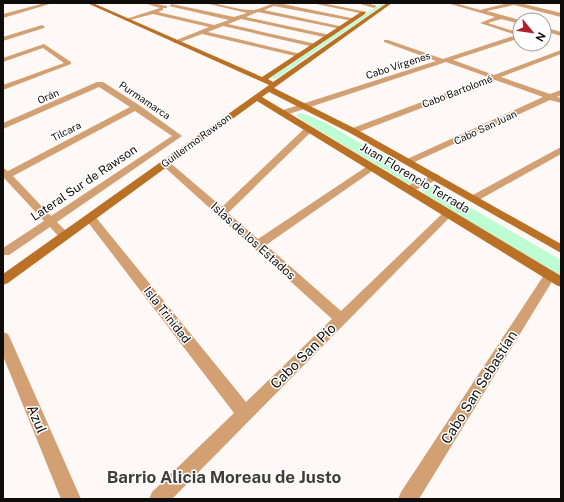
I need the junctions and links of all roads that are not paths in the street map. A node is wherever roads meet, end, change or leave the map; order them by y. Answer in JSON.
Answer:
{"nodes":[{"id":1,"x":46,"y":3,"type":"edge"},
{"id":2,"x":92,"y":3,"type":"edge"},
{"id":3,"x":146,"y":3,"type":"edge"},
{"id":4,"x":181,"y":3,"type":"edge"},
{"id":5,"x":208,"y":3,"type":"edge"},
{"id":6,"x":314,"y":3,"type":"edge"},
{"id":7,"x":359,"y":3,"type":"edge"},
{"id":8,"x":390,"y":3,"type":"edge"},
{"id":9,"x":449,"y":3,"type":"edge"},
{"id":10,"x":514,"y":3,"type":"edge"},
{"id":11,"x":273,"y":4,"type":"edge"},
{"id":12,"x":376,"y":4,"type":"edge"},
{"id":13,"x":169,"y":7,"type":"junction"},
{"id":14,"x":256,"y":9,"type":"junction"},
{"id":15,"x":153,"y":12,"type":"junction"},
{"id":16,"x":364,"y":12,"type":"junction"},
{"id":17,"x":480,"y":12,"type":"junction"},
{"id":18,"x":561,"y":15,"type":"edge"},
{"id":19,"x":3,"y":16,"type":"edge"},
{"id":20,"x":500,"y":17,"type":"junction"},
{"id":21,"x":237,"y":18,"type":"junction"},
{"id":22,"x":128,"y":20,"type":"junction"},
{"id":23,"x":353,"y":20,"type":"junction"},
{"id":24,"x":512,"y":20,"type":"edge"},
{"id":25,"x":222,"y":24,"type":"junction"},
{"id":26,"x":42,"y":27,"type":"dead end"},
{"id":27,"x":215,"y":27,"type":"junction"},
{"id":28,"x":341,"y":28,"type":"junction"},
{"id":29,"x":202,"y":32,"type":"junction"},
{"id":30,"x":512,"y":32,"type":"edge"},
{"id":31,"x":328,"y":36,"type":"junction"},
{"id":32,"x":512,"y":38,"type":"edge"},
{"id":33,"x":3,"y":39,"type":"edge"},
{"id":34,"x":386,"y":41,"type":"dead end"},
{"id":35,"x":176,"y":42,"type":"junction"},
{"id":36,"x":314,"y":45,"type":"junction"},
{"id":37,"x":561,"y":52,"type":"edge"},
{"id":38,"x":299,"y":55,"type":"junction"},
{"id":39,"x":3,"y":60,"type":"edge"},
{"id":40,"x":444,"y":60,"type":"junction"},
{"id":41,"x":494,"y":77,"type":"junction"},
{"id":42,"x":262,"y":80,"type":"junction"},
{"id":43,"x":100,"y":84,"type":"joint"},
{"id":44,"x":271,"y":86,"type":"junction"},
{"id":45,"x":3,"y":88,"type":"edge"},
{"id":46,"x":561,"y":92,"type":"edge"},
{"id":47,"x":256,"y":97,"type":"junction"},
{"id":48,"x":549,"y":97,"type":"junction"},
{"id":49,"x":561,"y":102,"type":"edge"},
{"id":50,"x":302,"y":106,"type":"junction"},
{"id":51,"x":136,"y":107,"type":"junction"},
{"id":52,"x":282,"y":113,"type":"junction"},
{"id":53,"x":3,"y":126,"type":"edge"},
{"id":54,"x":310,"y":129,"type":"junction"},
{"id":55,"x":353,"y":131,"type":"junction"},
{"id":56,"x":178,"y":136,"type":"joint"},
{"id":57,"x":561,"y":150,"type":"edge"},
{"id":58,"x":408,"y":162,"type":"junction"},
{"id":59,"x":165,"y":163,"type":"junction"},
{"id":60,"x":372,"y":167,"type":"junction"},
{"id":61,"x":5,"y":173,"type":"edge"},
{"id":62,"x":435,"y":177,"type":"junction"},
{"id":63,"x":409,"y":190,"type":"junction"},
{"id":64,"x":473,"y":199,"type":"junction"},
{"id":65,"x":449,"y":213,"type":"junction"},
{"id":66,"x":222,"y":214,"type":"junction"},
{"id":67,"x":90,"y":217,"type":"junction"},
{"id":68,"x":51,"y":222,"type":"junction"},
{"id":69,"x":64,"y":235,"type":"junction"},
{"id":70,"x":258,"y":245,"type":"junction"},
{"id":71,"x":561,"y":249,"type":"edge"},
{"id":72,"x":5,"y":252,"type":"dead end"},
{"id":73,"x":556,"y":278,"type":"edge"},
{"id":74,"x":3,"y":280,"type":"edge"},
{"id":75,"x":341,"y":319,"type":"junction"},
{"id":76,"x":3,"y":338,"type":"edge"},
{"id":77,"x":245,"y":414,"type":"junction"},
{"id":78,"x":71,"y":499,"type":"edge"},
{"id":79,"x":159,"y":499,"type":"edge"},
{"id":80,"x":408,"y":499,"type":"edge"}],
"edges":[{"from":1,"to":19,"type":"street"},
{"from":2,"to":22,"type":"street","name":"Juan Florencio Terrada"},
{"from":3,"to":13,"type":"street"},
{"from":4,"to":13,"type":"street"},
{"from":5,"to":14,"type":"street"},
{"from":6,"to":16,"type":"street"},
{"from":7,"to":12,"type":"street"},
{"from":8,"to":44,"type":"street","name":"Guillermo Rawson"},
{"from":9,"to":17,"type":"street"},
{"from":10,"to":17,"type":"street"},
{"from":10,"to":18,"type":"street"},
{"from":11,"to":14,"type":"street"},
{"from":11,"to":23,"type":"street"},
{"from":12,"to":16,"type":"street"},
{"from":13,"to":15,"type":"street"},
{"from":13,"to":21,"type":"street"},
{"from":14,"to":21,"type":"street"},
{"from":14,"to":28,"type":"street"},
{"from":15,"to":22,"type":"street"},
{"from":15,"to":27,"type":"street"},
{"from":16,"to":23,"type":"street"},
{"from":17,"to":20,"type":"street"},
{"from":20,"to":24,"type":"street"},
{"from":20,"to":30,"type":"street"},
{"from":21,"to":25,"type":"street"},
{"from":21,"to":31,"type":"street"},
{"from":22,"to":35,"type":"street","name":"Juan Florencio Terrada"},
{"from":23,"to":28,"type":"street"},
{"from":25,"to":27,"type":"street"},
{"from":25,"to":36,"type":"street"},
{"from":26,"to":33,"type":"street"},
{"from":27,"to":29,"type":"street"},
{"from":28,"to":31,"type":"street"},
{"from":29,"to":35,"type":"street"},
{"from":29,"to":38,"type":"street"},
{"from":31,"to":36,"type":"street"},
{"from":32,"to":40,"type":"street","name":"Cabo Vírgenes"},
{"from":34,"to":40,"type":"street"},
{"from":35,"to":42,"type":"street","name":"Juan Florencio Terrada"},
{"from":36,"to":38,"type":"street"},
{"from":37,"to":41,"type":"street","name":"Cabo Bartolomé"},
{"from":38,"to":42,"type":"street"},
{"from":39,"to":45,"type":"street"},
{"from":40,"to":41,"type":"street"},
{"from":40,"to":50,"type":"street","name":"Cabo Vírgenes"},
{"from":41,"to":48,"type":"street"},
{"from":41,"to":55,"type":"street","name":"Cabo Bartolomé"},
{"from":42,"to":44,"type":"street","name":"Juan Florencio Terrada"},
{"from":43,"to":51,"type":"street","name":"Purmamarca"},
{"from":43,"to":53,"type":"street","name":"Orán"},
{"from":44,"to":47,"type":"street","name":"Guillermo Rawson"},
{"from":44,"to":50,"type":"street","name":"Juan Florencio Terrada"},
{"from":46,"to":48,"type":"street","name":"Cabo San Juan"},
{"from":47,"to":52,"type":"street","name":"Juan Florencio Terrada"},
{"from":47,"to":59,"type":"street","name":"Guillermo Rawson"},
{"from":48,"to":49,"type":"street"},
{"from":48,"to":58,"type":"street","name":"Cabo San Juan"},
{"from":50,"to":52,"type":"street","name":"Cabo Vírgenes"},
{"from":50,"to":55,"type":"street","name":"Juan Florencio Terrada"},
{"from":51,"to":56,"type":"street","name":"Purmamarca"},
{"from":51,"to":61,"type":"street","name":"Tilcara"},
{"from":52,"to":54,"type":"street","name":"Juan Florencio Terrada"},
{"from":54,"to":60,"type":"street","name":"Juan Florencio Terrada"},
{"from":54,"to":66,"type":"street"},
{"from":55,"to":58,"type":"street","name":"Juan Florencio Terrada"},
{"from":56,"to":68,"type":"street","name":"Lateral Sur de Rawson"},
{"from":57,"to":64,"type":"street"},
{"from":58,"to":62,"type":"street","name":"Juan Florencio Terrada"},
{"from":59,"to":66,"type":"street","name":"Islas de los Estados"},
{"from":59,"to":67,"type":"street","name":"Guillermo Rawson"},
{"from":60,"to":63,"type":"street","name":"Juan Florencio Terrada"},
{"from":60,"to":70,"type":"street"},
{"from":61,"to":68,"type":"street"},
{"from":62,"to":63,"type":"street"},
{"from":62,"to":64,"type":"street","name":"Juan Florencio Terrada"},
{"from":63,"to":65,"type":"street","name":"Juan Florencio Terrada"},
{"from":64,"to":71,"type":"street","name":"Juan Florencio Terrada"},
{"from":65,"to":73,"type":"street","name":"Juan Florencio Terrada"},
{"from":65,"to":75,"type":"street","name":"Cabo San Pío"},
{"from":66,"to":70,"type":"street","name":"Islas de los Estados"},
{"from":67,"to":69,"type":"street","name":"Guillermo Rawson"},
{"from":67,"to":77,"type":"street","name":"Isla Trinidad"},
{"from":68,"to":69,"type":"street"},
{"from":68,"to":72,"type":"street","name":"Lateral Sur de Rawson"},
{"from":69,"to":74,"type":"street","name":"Guillermo Rawson"},
{"from":70,"to":75,"type":"street","name":"Islas de los Estados"},
{"from":73,"to":80,"type":"street","name":"Cabo San Sebastían"},
{"from":75,"to":77,"type":"street","name":"Cabo San Pío"},
{"from":76,"to":78,"type":"street","name":"Azul"},
{"from":77,"to":79,"type":"street","name":"Cabo San Pío"}]}
